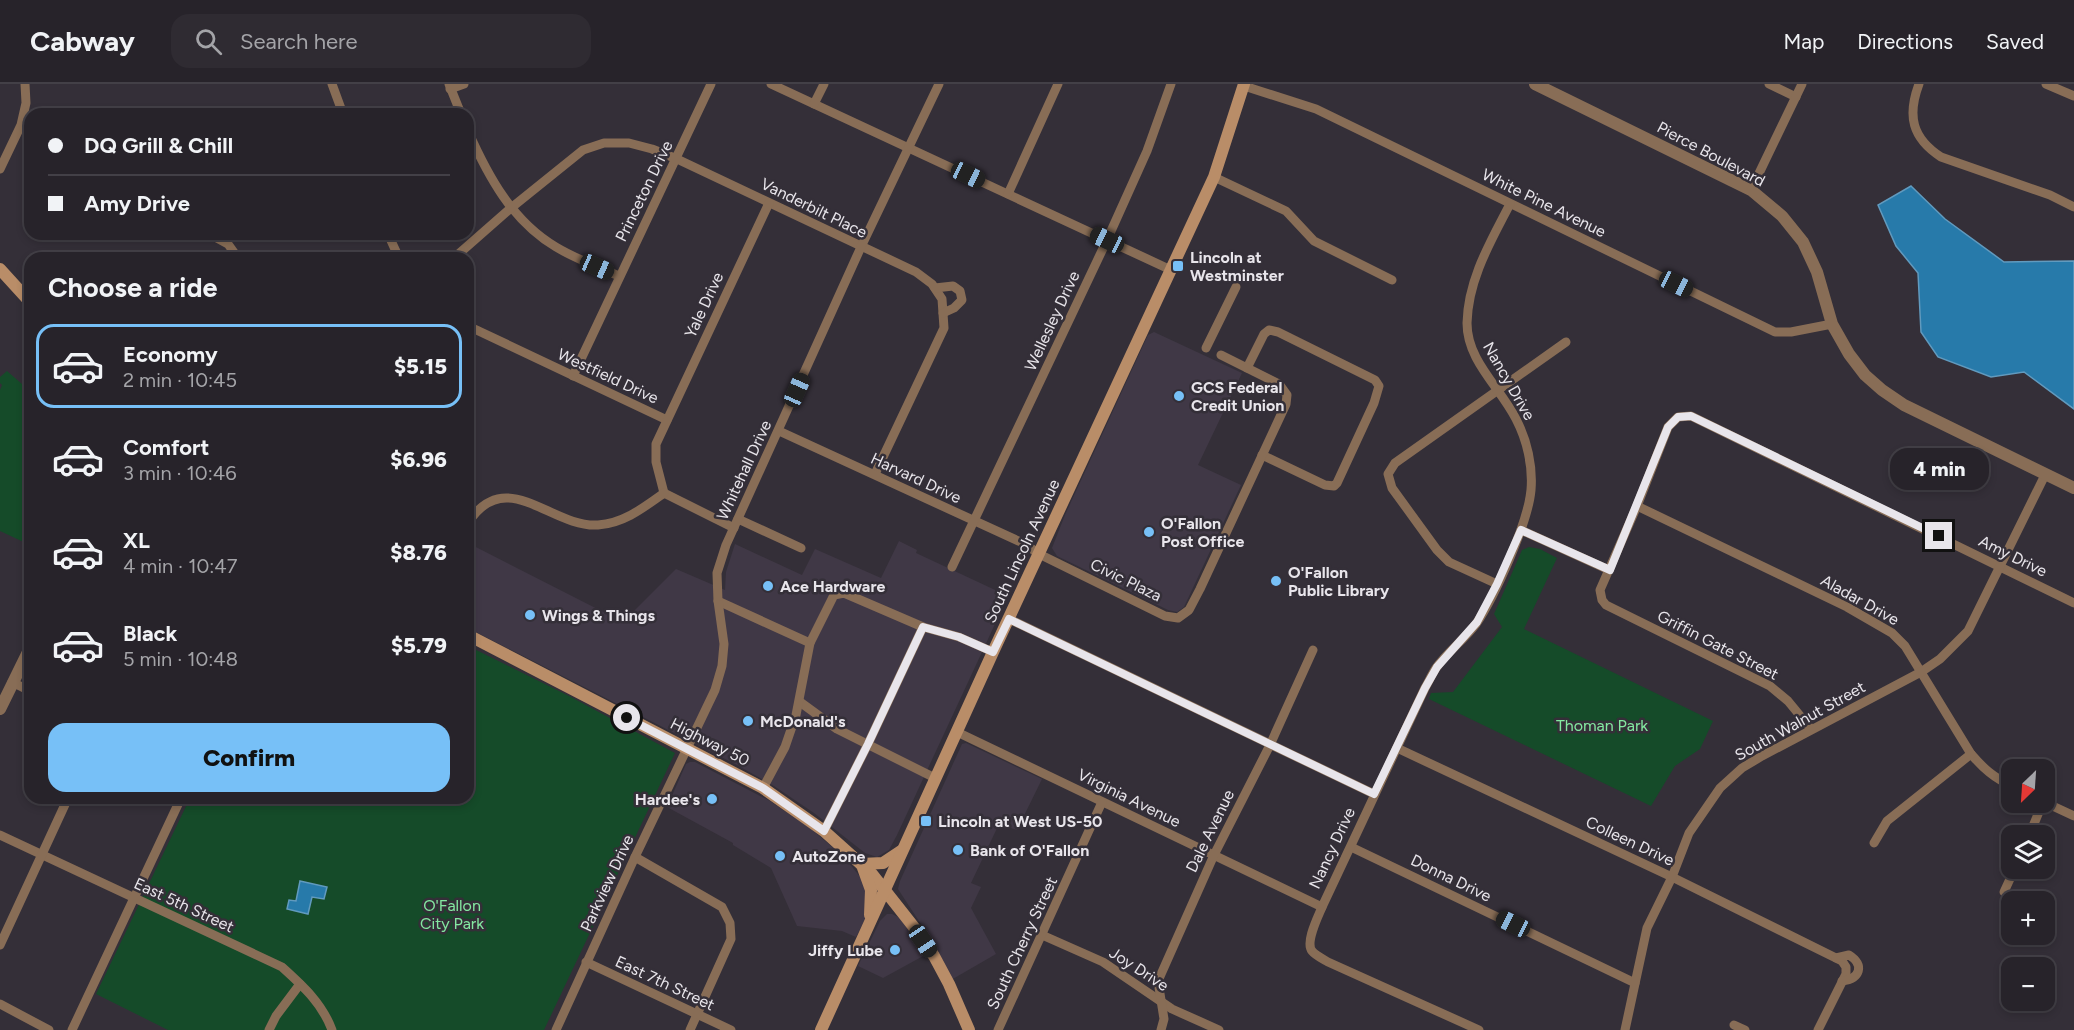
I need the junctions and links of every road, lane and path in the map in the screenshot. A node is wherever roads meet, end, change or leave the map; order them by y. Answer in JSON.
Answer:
{"nodes":[{"id":1,"x":26,"y":84,"type":"edge"},
{"id":2,"x":332,"y":84,"type":"edge"},
{"id":3,"x":464,"y":84,"type":"edge"},
{"id":4,"x":711,"y":84,"type":"edge"},
{"id":5,"x":771,"y":84,"type":"edge"},
{"id":6,"x":824,"y":84,"type":"edge"},
{"id":7,"x":939,"y":84,"type":"edge"},
{"id":8,"x":1058,"y":84,"type":"edge"},
{"id":9,"x":1171,"y":84,"type":"edge"},
{"id":10,"x":1535,"y":84,"type":"edge"},
{"id":11,"x":1769,"y":84,"type":"edge"},
{"id":12,"x":1802,"y":84,"type":"edge"},
{"id":13,"x":1919,"y":84,"type":"edge"},
{"id":14,"x":2046,"y":84,"type":"edge"},
{"id":15,"x":1244,"y":85,"type":"edge"},
{"id":16,"x":449,"y":87,"type":"edge"},
{"id":17,"x":2074,"y":96,"type":"edge"},
{"id":18,"x":1796,"y":97,"type":"junction"},
{"id":19,"x":814,"y":104,"type":"junction"},
{"id":20,"x":25,"y":108,"type":"edge"},
{"id":21,"x":341,"y":108,"type":"edge"},
{"id":22,"x":458,"y":108,"type":"edge"},
{"id":23,"x":24,"y":111,"type":"edge"},
{"id":24,"x":474,"y":145,"type":"edge"},
{"id":25,"x":908,"y":147,"type":"junction"},
{"id":26,"x":677,"y":159,"type":"junction"},
{"id":27,"x":0,"y":169,"type":"edge"},
{"id":28,"x":1215,"y":177,"type":"junction"},
{"id":29,"x":1751,"y":190,"type":"junction"},
{"id":30,"x":1008,"y":194,"type":"junction"},
{"id":31,"x":769,"y":202,"type":"junction"},
{"id":32,"x":1510,"y":204,"type":"junction"},
{"id":33,"x":2074,"y":207,"type":"edge"},
{"id":34,"x":511,"y":208,"type":"junction"},
{"id":35,"x":221,"y":240,"type":"edge"},
{"id":36,"x":1107,"y":240,"type":"junction"},
{"id":37,"x":861,"y":247,"type":"junction"},
{"id":38,"x":234,"y":252,"type":"edge"},
{"id":39,"x":461,"y":252,"type":"edge"},
{"id":40,"x":0,"y":269,"type":"edge"},
{"id":41,"x":1171,"y":270,"type":"junction"},
{"id":42,"x":619,"y":276,"type":"junction"},
{"id":43,"x":1392,"y":280,"type":"dead end"},
{"id":44,"x":1236,"y":286,"type":"dead end"},
{"id":45,"x":935,"y":288,"type":"junction"},
{"id":46,"x":24,"y":295,"type":"edge"},
{"id":47,"x":943,"y":313,"type":"junction"},
{"id":48,"x":1832,"y":324,"type":"junction"},
{"id":49,"x":474,"y":329,"type":"edge"},
{"id":50,"x":1566,"y":342,"type":"dead end"},
{"id":51,"x":1206,"y":348,"type":"dead end"},
{"id":52,"x":1221,"y":355,"type":"dead end"},
{"id":53,"x":1247,"y":368,"type":"junction"},
{"id":54,"x":573,"y":376,"type":"junction"},
{"id":55,"x":1497,"y":391,"type":"junction"},
{"id":56,"x":666,"y":420,"type":"junction"},
{"id":57,"x":779,"y":431,"type":"junction"},
{"id":58,"x":1262,"y":455,"type":"junction"},
{"id":59,"x":875,"y":474,"type":"junction"},
{"id":60,"x":2046,"y":475,"type":"junction"},
{"id":61,"x":2074,"y":488,"type":"edge"},
{"id":62,"x":664,"y":493,"type":"junction"},
{"id":63,"x":1637,"y":506,"type":"junction"},
{"id":64,"x":474,"y":517,"type":"edge"},
{"id":65,"x":973,"y":522,"type":"junction"},
{"id":66,"x":736,"y":523,"type":"junction"},
{"id":67,"x":1521,"y":530,"type":"junction"},
{"id":68,"x":801,"y":548,"type":"dead end"},
{"id":69,"x":1039,"y":554,"type":"junction"},
{"id":70,"x":2001,"y":566,"type":"junction"},
{"id":71,"x":952,"y":567,"type":"dead end"},
{"id":72,"x":1610,"y":570,"type":"junction"},
{"id":73,"x":1497,"y":584,"type":"junction"},
{"id":74,"x":718,"y":601,"type":"junction"},
{"id":75,"x":2074,"y":603,"type":"edge"},
{"id":76,"x":1009,"y":619,"type":"junction"},
{"id":77,"x":923,"y":627,"type":"junction"},
{"id":78,"x":474,"y":638,"type":"edge"},
{"id":79,"x":810,"y":643,"type":"junction"},
{"id":80,"x":1313,"y":650,"type":"dead end"},
{"id":81,"x":993,"y":652,"type":"junction"},
{"id":82,"x":24,"y":659,"type":"edge"},
{"id":83,"x":1921,"y":672,"type":"junction"},
{"id":84,"x":12,"y":682,"type":"junction"},
{"id":85,"x":24,"y":688,"type":"edge"},
{"id":86,"x":800,"y":702,"type":"junction"},
{"id":87,"x":0,"y":709,"type":"edge"},
{"id":88,"x":1811,"y":729,"type":"junction"},
{"id":89,"x":957,"y":732,"type":"junction"},
{"id":90,"x":868,"y":744,"type":"junction"},
{"id":91,"x":1270,"y":745,"type":"junction"},
{"id":92,"x":1398,"y":748,"type":"junction"},
{"id":93,"x":687,"y":749,"type":"junction"},
{"id":94,"x":1971,"y":754,"type":"junction"},
{"id":95,"x":935,"y":778,"type":"junction"},
{"id":96,"x":2001,"y":780,"type":"edge"},
{"id":97,"x":763,"y":788,"type":"junction"},
{"id":98,"x":1374,"y":794,"type":"junction"},
{"id":99,"x":1102,"y":802,"type":"junction"},
{"id":100,"x":65,"y":804,"type":"edge"},
{"id":101,"x":178,"y":804,"type":"edge"},
{"id":102,"x":2055,"y":807,"type":"edge"},
{"id":103,"x":2074,"y":816,"type":"edge"},
{"id":104,"x":824,"y":831,"type":"junction"},
{"id":105,"x":0,"y":835,"type":"edge"},
{"id":106,"x":1874,"y":843,"type":"dead end"},
{"id":107,"x":1351,"y":847,"type":"junction"},
{"id":108,"x":903,"y":849,"type":"junction"},
{"id":109,"x":42,"y":855,"type":"junction"},
{"id":110,"x":1214,"y":855,"type":"junction"},
{"id":111,"x":635,"y":857,"type":"junction"},
{"id":112,"x":861,"y":864,"type":"junction"},
{"id":113,"x":1672,"y":877,"type":"junction"},
{"id":114,"x":885,"y":889,"type":"junction"},
{"id":115,"x":133,"y":897,"type":"junction"},
{"id":116,"x":1322,"y":907,"type":"junction"},
{"id":117,"x":869,"y":926,"type":"junction"},
{"id":118,"x":1042,"y":935,"type":"junction"},
{"id":119,"x":0,"y":945,"type":"edge"},
{"id":120,"x":1836,"y":958,"type":"junction"},
{"id":121,"x":586,"y":962,"type":"junction"},
{"id":122,"x":1842,"y":981,"type":"junction"},
{"id":123,"x":1635,"y":983,"type":"junction"},
{"id":124,"x":300,"y":984,"type":"junction"},
{"id":125,"x":1161,"y":1000,"type":"junction"},
{"id":126,"x":0,"y":1004,"type":"edge"},
{"id":127,"x":697,"y":1015,"type":"junction"},
{"id":128,"x":1734,"y":1025,"type":"dead end"},
{"id":129,"x":1461,"y":1026,"type":"edge"},
{"id":130,"x":49,"y":1030,"type":"edge"},
{"id":131,"x":72,"y":1030,"type":"edge"},
{"id":132,"x":268,"y":1030,"type":"edge"},
{"id":133,"x":332,"y":1030,"type":"edge"},
{"id":134,"x":556,"y":1030,"type":"edge"},
{"id":135,"x":690,"y":1030,"type":"edge"},
{"id":136,"x":731,"y":1030,"type":"edge"},
{"id":137,"x":821,"y":1030,"type":"edge"},
{"id":138,"x":969,"y":1030,"type":"edge"},
{"id":139,"x":998,"y":1030,"type":"edge"},
{"id":140,"x":1161,"y":1030,"type":"edge"},
{"id":141,"x":1219,"y":1030,"type":"edge"},
{"id":142,"x":1479,"y":1030,"type":"edge"},
{"id":143,"x":1625,"y":1030,"type":"edge"},
{"id":144,"x":1745,"y":1030,"type":"edge"},
{"id":145,"x":1818,"y":1030,"type":"edge"}],
"edges":[{"from":1,"to":20,"type":"street"},
{"from":2,"to":21,"type":"street"},
{"from":3,"to":16,"type":"street"},
{"from":4,"to":26,"type":"street","name":"Princeton Drive"},
{"from":5,"to":19,"type":"street"},
{"from":6,"to":19,"type":"street"},
{"from":7,"to":25,"type":"street","name":"Whitehall Drive"},
{"from":8,"to":30,"type":"street"},
{"from":9,"to":36,"type":"street","name":"Wellesley Drive"},
{"from":10,"to":29,"type":"street","name":"Pierce Boulevard"},
{"from":11,"to":18,"type":"street"},
{"from":12,"to":18,"type":"street"},
{"from":13,"to":33,"type":"street"},
{"from":14,"to":17,"type":"street"},
{"from":15,"to":28,"type":"main road","name":"South Lincoln Avenue"},
{"from":15,"to":32,"type":"street","name":"White Pine Avenue"},
{"from":16,"to":22,"type":"street"},
{"from":18,"to":29,"type":"street"},
{"from":19,"to":25,"type":"street"},
{"from":23,"to":27,"type":"street"},
{"from":24,"to":34,"type":"street"},
{"from":25,"to":30,"type":"street"},
{"from":25,"to":37,"type":"street","name":"Whitehall Drive"},
{"from":26,"to":31,"type":"street","name":"Vanderbilt Place"},
{"from":26,"to":34,"type":"street","name":"Vanderbilt Place"},
{"from":26,"to":42,"type":"street","name":"Princeton Drive"},
{"from":28,"to":41,"type":"main road","name":"South Lincoln Avenue"},
{"from":28,"to":43,"type":"street"},
{"from":29,"to":48,"type":"street","name":"Pierce Boulevard"},
{"from":30,"to":36,"type":"street"},
{"from":31,"to":37,"type":"street","name":"Vanderbilt Place"},
{"from":31,"to":56,"type":"street","name":"Yale Drive"},
{"from":32,"to":48,"type":"street","name":"White Pine Avenue"},
{"from":32,"to":55,"type":"street","name":"Nancy Drive"},
{"from":34,"to":39,"type":"street","name":"Vanderbilt Place"},
{"from":34,"to":42,"type":"street"},
{"from":35,"to":38,"type":"street"},
{"from":36,"to":41,"type":"street"},
{"from":36,"to":65,"type":"street","name":"Wellesley Drive"},
{"from":37,"to":45,"type":"street","name":"Vanderbilt Place"},
{"from":37,"to":57,"type":"street","name":"Whitehall Drive"},
{"from":40,"to":46,"type":"main road"},
{"from":41,"to":69,"type":"main road","name":"South Lincoln Avenue"},
{"from":42,"to":54,"type":"street","name":"Princeton Drive"},
{"from":44,"to":51,"type":"street"},
{"from":45,"to":47,"type":"street"},
{"from":45,"to":47,"type":"street","name":"Vanderbilt Place"},
{"from":47,"to":59,"type":"street"},
{"from":48,"to":60,"type":"street","name":"Pierce Boulevard"},
{"from":49,"to":54,"type":"street","name":"Westfield Drive"},
{"from":50,"to":55,"type":"street"},
{"from":52,"to":53,"type":"street"},
{"from":53,"to":58,"type":"street"},
{"from":53,"to":58,"type":"street"},
{"from":54,"to":56,"type":"street","name":"Westfield Drive"},
{"from":55,"to":67,"type":"street","name":"Nancy Drive"},
{"from":55,"to":73,"type":"street"},
{"from":56,"to":62,"type":"street","name":"Westfield Drive"},
{"from":57,"to":59,"type":"street","name":"Harvard Drive"},
{"from":57,"to":66,"type":"street","name":"Whitehall Drive"},
{"from":58,"to":69,"type":"street","name":"Civic Plaza"},
{"from":59,"to":65,"type":"street","name":"Harvard Drive"},
{"from":60,"to":61,"type":"street","name":"Pierce Boulevard"},
{"from":60,"to":70,"type":"street","name":"South Walnut Street"},
{"from":62,"to":64,"type":"street"},
{"from":62,"to":66,"type":"street"},
{"from":63,"to":70,"type":"street","name":"Amy Drive"},
{"from":63,"to":72,"type":"street"},
{"from":63,"to":83,"type":"street","name":"Aladar Drive"},
{"from":65,"to":69,"type":"street","name":"Harvard Drive"},
{"from":65,"to":71,"type":"street","name":"Wellesley Drive"},
{"from":66,"to":68,"type":"street"},
{"from":66,"to":74,"type":"street","name":"Whitehall Drive"},
{"from":67,"to":72,"type":"street"},
{"from":67,"to":73,"type":"street","name":"Nancy Drive"},
{"from":69,"to":76,"type":"main road","name":"South Lincoln Avenue"},
{"from":70,"to":75,"type":"street","name":"Amy Drive"},
{"from":70,"to":83,"type":"street","name":"South Walnut Street"},
{"from":72,"to":88,"type":"street","name":"Griffin Gate Street"},
{"from":73,"to":92,"type":"street","name":"Nancy Drive"},
{"from":74,"to":79,"type":"street"},
{"from":74,"to":93,"type":"street","name":"Whitehall Drive"},
{"from":76,"to":81,"type":"main road","name":"South Lincoln Avenue"},
{"from":76,"to":91,"type":"street"},
{"from":77,"to":79,"type":"street"},
{"from":77,"to":81,"type":"street"},
{"from":77,"to":90,"type":"street"},
{"from":78,"to":93,"type":"main road","name":"Highway 50"},
{"from":79,"to":86,"type":"street"},
{"from":80,"to":91,"type":"street","name":"Dale Avenue"},
{"from":81,"to":89,"type":"main road","name":"South Lincoln Avenue"},
{"from":82,"to":84,"type":"street"},
{"from":83,"to":88,"type":"street","name":"South Walnut Street"},
{"from":83,"to":94,"type":"street","name":"Aladar Drive"},
{"from":84,"to":85,"type":"street"},
{"from":84,"to":87,"type":"street"},
{"from":86,"to":90,"type":"street"},
{"from":86,"to":97,"type":"street"},
{"from":88,"to":113,"type":"street","name":"South Walnut Street"},
{"from":89,"to":95,"type":"main road","name":"South Lincoln Avenue"},
{"from":89,"to":99,"type":"street","name":"Virginia Avenue"},
{"from":90,"to":95,"type":"street"},
{"from":90,"to":104,"type":"street"},
{"from":91,"to":98,"type":"street"},
{"from":91,"to":110,"type":"street","name":"Dale Avenue"},
{"from":92,"to":98,"type":"street","name":"Nancy Drive"},
{"from":92,"to":113,"type":"street","name":"Colleen Drive"},
{"from":93,"to":97,"type":"main road","name":"Highway 50"},
{"from":93,"to":111,"type":"street","name":"Parkview Drive"},
{"from":94,"to":96,"type":"street","name":"Aladar Drive"},
{"from":94,"to":106,"type":"street"},
{"from":95,"to":108,"type":"main road","name":"South Lincoln Avenue"},
{"from":97,"to":104,"type":"main road","name":"Highway 50"},
{"from":98,"to":107,"type":"street","name":"Nancy Drive"},
{"from":99,"to":110,"type":"street","name":"Virginia Avenue"},
{"from":99,"to":118,"type":"street","name":"South Cherry Street"},
{"from":100,"to":109,"type":"street"},
{"from":101,"to":115,"type":"street"},
{"from":102,"to":103,"type":"street"},
{"from":104,"to":112,"type":"main road","name":"Highway 50"},
{"from":105,"to":109,"type":"street","name":"East 5th Street"},
{"from":107,"to":116,"type":"street","name":"Nancy Drive"},
{"from":107,"to":123,"type":"street","name":"Donna Drive"},
{"from":108,"to":112,"type":"main road"},
{"from":108,"to":114,"type":"main road","name":"South Lincoln Avenue"},
{"from":109,"to":115,"type":"street","name":"East 5th Street"},
{"from":109,"to":119,"type":"street"},
{"from":110,"to":116,"type":"street","name":"Virginia Avenue"},
{"from":110,"to":125,"type":"street","name":"Dale Avenue"},
{"from":111,"to":121,"type":"street","name":"Parkview Drive"},
{"from":111,"to":127,"type":"street"},
{"from":112,"to":114,"type":"main road","name":"Highway 50"},
{"from":112,"to":117,"type":"main road"},
{"from":113,"to":120,"type":"street","name":"Colleen Drive"},
{"from":113,"to":123,"type":"street","name":"South Walnut Street"},
{"from":114,"to":117,"type":"main road","name":"South Lincoln Avenue"},
{"from":114,"to":138,"type":"main road","name":"Highway 50"},
{"from":115,"to":124,"type":"street","name":"East 5th Street"},
{"from":115,"to":131,"type":"street"},
{"from":116,"to":129,"type":"street","name":"Nancy Drive"},
{"from":117,"to":137,"type":"main road","name":"South Lincoln Avenue"},
{"from":118,"to":125,"type":"street","name":"Joy Drive"},
{"from":118,"to":139,"type":"street","name":"South Cherry Street"},
{"from":120,"to":122,"type":"street","name":"Colleen Drive"},
{"from":120,"to":122,"type":"street"},
{"from":121,"to":127,"type":"street","name":"East 7th Street"},
{"from":121,"to":134,"type":"street","name":"Parkview Drive"},
{"from":122,"to":145,"type":"street"},
{"from":123,"to":143,"type":"street","name":"South Walnut Street"},
{"from":124,"to":132,"type":"street"},
{"from":124,"to":133,"type":"street","name":"East 5th Street"},
{"from":125,"to":140,"type":"street","name":"Dale Avenue"},
{"from":125,"to":141,"type":"street","name":"Joy Drive"},
{"from":126,"to":130,"type":"street"},
{"from":127,"to":135,"type":"street"},
{"from":127,"to":136,"type":"street","name":"East 7th Street"},
{"from":128,"to":144,"type":"street"},
{"from":129,"to":142,"type":"street","name":"Nancy Drive"}]}
